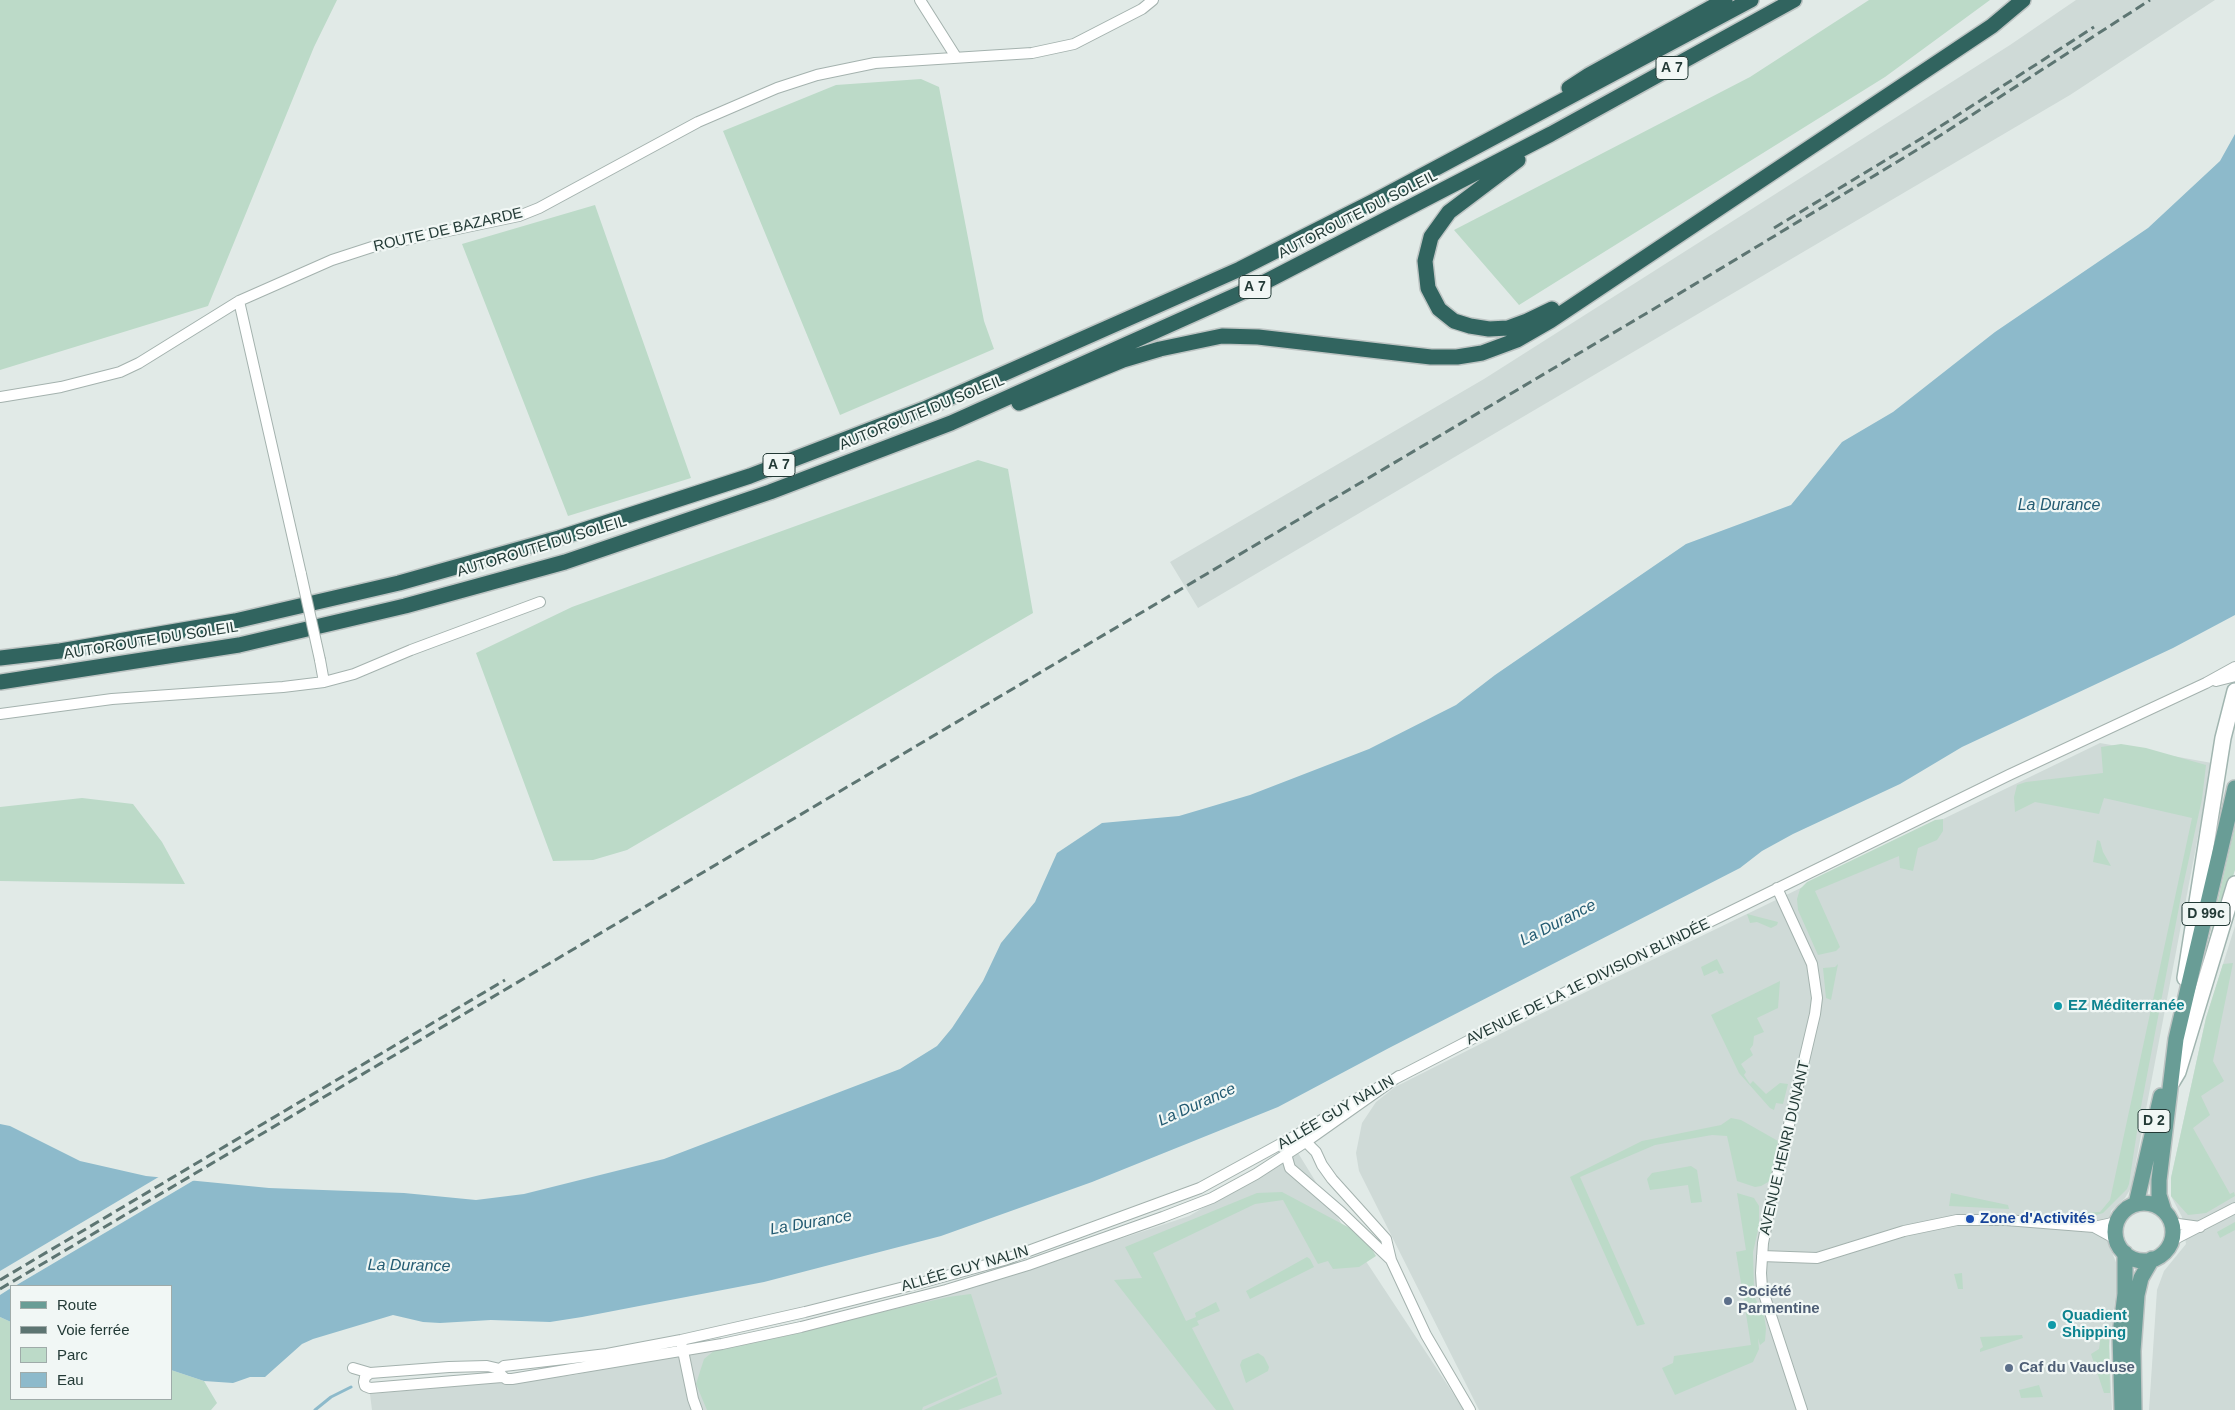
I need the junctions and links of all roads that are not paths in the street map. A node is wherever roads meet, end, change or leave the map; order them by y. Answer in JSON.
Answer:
{"nodes":[{"id":1,"x":920,"y":0,"type":"edge"},
{"id":2,"x":1153,"y":0,"type":"edge"},
{"id":3,"x":1725,"y":0,"type":"edge"},
{"id":4,"x":1751,"y":0,"type":"edge"},
{"id":5,"x":1794,"y":0,"type":"edge"},
{"id":6,"x":2010,"y":0,"type":"edge"},
{"id":7,"x":2023,"y":0,"type":"edge"},
{"id":8,"x":956,"y":57,"type":"junction"},
{"id":9,"x":1510,"y":129,"type":"junction"},
{"id":10,"x":1551,"y":134,"type":"junction"},
{"id":11,"x":238,"y":301,"type":"junction"},
{"id":12,"x":0,"y":397,"type":"edge"},
{"id":13,"x":951,"y":423,"type":"junction"},
{"id":14,"x":540,"y":602,"type":"dead end"},
{"id":15,"x":0,"y":658,"type":"edge"},
{"id":16,"x":2235,"y":667,"type":"edge"},
{"id":17,"x":2235,"y":676,"type":"edge"},
{"id":18,"x":0,"y":682,"type":"edge"},
{"id":19,"x":324,"y":682,"type":"junction"},
{"id":20,"x":2206,"y":683,"type":"junction"},
{"id":21,"x":2235,"y":691,"type":"edge"},
{"id":22,"x":0,"y":714,"type":"edge"},
{"id":23,"x":2235,"y":788,"type":"edge"},
{"id":24,"x":2235,"y":884,"type":"edge"},
{"id":25,"x":1777,"y":888,"type":"junction"},
{"id":26,"x":2176,"y":1039,"type":"junction"},
{"id":27,"x":1399,"y":1076,"type":"junction"},
{"id":28,"x":2170,"y":1085,"type":"junction"},
{"id":29,"x":1323,"y":1130,"type":"junction"},
{"id":30,"x":1293,"y":1138,"type":"junction"},
{"id":31,"x":1307,"y":1141,"type":"junction"},
{"id":32,"x":1316,"y":1152,"type":"junction"},
{"id":33,"x":1286,"y":1154,"type":"junction"},
{"id":34,"x":1290,"y":1168,"type":"junction"},
{"id":35,"x":1264,"y":1169,"type":"junction"},
{"id":36,"x":2136,"y":1204,"type":"junction"},
{"id":37,"x":2235,"y":1208,"type":"edge"},
{"id":38,"x":2168,"y":1217,"type":"junction"},
{"id":39,"x":2117,"y":1222,"type":"junction"},
{"id":40,"x":2094,"y":1227,"type":"junction"},
{"id":41,"x":2200,"y":1227,"type":"junction"},
{"id":42,"x":2116,"y":1239,"type":"junction"},
{"id":43,"x":2171,"y":1241,"type":"junction"},
{"id":44,"x":2125,"y":1253,"type":"junction"},
{"id":45,"x":1762,"y":1256,"type":"junction"},
{"id":46,"x":1391,"y":1260,"type":"junction"},
{"id":47,"x":2152,"y":1260,"type":"junction"},
{"id":48,"x":681,"y":1340,"type":"junction"},
{"id":49,"x":683,"y":1351,"type":"junction"},
{"id":50,"x":353,"y":1368,"type":"dead end"},
{"id":51,"x":501,"y":1373,"type":"junction"},
{"id":52,"x":697,"y":1410,"type":"edge"},
{"id":53,"x":1470,"y":1410,"type":"edge"},
{"id":54,"x":1802,"y":1410,"type":"edge"},
{"id":55,"x":2122,"y":1410,"type":"edge"},
{"id":56,"x":2134,"y":1410,"type":"edge"}],
"edges":[{"from":1,"to":8,"type":"street"},
{"from":2,"to":8,"type":"street","name":"ROUTE DE BAZARDE"},
{"from":3,"to":9,"type":"highway"},
{"from":4,"to":9,"type":"highway","name":"AUTOROUTE DU SOLEIL","number":"A 7"},
{"from":5,"to":10,"type":"highway","name":"AUTOROUTE DU SOLEIL","number":"A 7"},
{"from":6,"to":10,"type":"highway"},
{"from":7,"to":13,"type":"highway"},
{"from":8,"to":11,"type":"street","name":"ROUTE DE BAZARDE"},
{"from":9,"to":15,"type":"highway","name":"AUTOROUTE DU SOLEIL","number":"A 7"},
{"from":10,"to":13,"type":"highway","name":"AUTOROUTE DU SOLEIL","number":"A 7"},
{"from":11,"to":12,"type":"street","name":"ROUTE DE BAZARDE"},
{"from":11,"to":19,"type":"street","bridge":true},
{"from":13,"to":18,"type":"highway","name":"AUTOROUTE DU SOLEIL","number":"A 7"},
{"from":14,"to":19,"type":"street"},
{"from":16,"to":20,"type":"street"},
{"from":17,"to":20,"type":"street"},
{"from":19,"to":22,"type":"street"},
{"from":20,"to":25,"type":"street","name":"AVENUE DE LA 1E DIVISION BLINDÉE"},
{"from":21,"to":26,"type":"main road","number":"D 2"},
{"from":23,"to":26,"type":"main road","number":"D 99c"},
{"from":24,"to":28,"type":"main road","number":"D 2"},
{"from":25,"to":27,"type":"street","name":"AVENUE DE LA 1E DIVISION BLINDÉE"},
{"from":25,"to":45,"type":"street","name":"AVENUE HENRI DUNANT"},
{"from":26,"to":28,"type":"main road","number":"D 99c"},
{"from":26,"to":36,"type":"main road","number":"D 2"},
{"from":27,"to":29,"type":"street","name":"ALLÉE GUY NALIN"},
{"from":27,"to":30,"type":"street","name":"ALLÉE GUY NALIN"},
{"from":28,"to":38,"type":"main road","number":"D 2"},
{"from":29,"to":31,"type":"street","name":"ALLÉE GUY NALIN"},
{"from":29,"to":32,"type":"street"},
{"from":30,"to":31,"type":"street"},
{"from":30,"to":33,"type":"street"},
{"from":30,"to":48,"type":"street","name":"ALLÉE GUY NALIN"},
{"from":31,"to":32,"type":"street"},
{"from":31,"to":33,"type":"street","name":"ALLÉE GUY NALIN"},
{"from":32,"to":46,"type":"street"},
{"from":33,"to":34,"type":"street"},
{"from":33,"to":35,"type":"street","name":"ALLÉE GUY NALIN"},
{"from":34,"to":35,"type":"street"},
{"from":34,"to":46,"type":"street"},
{"from":35,"to":49,"type":"street","name":"ALLÉE GUY NALIN"},
{"from":36,"to":38,"type":"main road"},
{"from":36,"to":39,"type":"main road"},
{"from":37,"to":41,"type":"street"},
{"from":38,"to":41,"type":"street"},
{"from":38,"to":43,"type":"main road"},
{"from":39,"to":40,"type":"street"},
{"from":39,"to":42,"type":"main road"},
{"from":40,"to":42,"type":"street"},
{"from":40,"to":45,"type":"street"},
{"from":41,"to":43,"type":"street"},
{"from":42,"to":44,"type":"main road"},
{"from":43,"to":47,"type":"main road"},
{"from":44,"to":47,"type":"main road"},
{"from":44,"to":55,"type":"main road"},
{"from":45,"to":54,"type":"street","name":"AVENUE HENRI DUNANT"},
{"from":46,"to":53,"type":"street"},
{"from":47,"to":56,"type":"main road"},
{"from":48,"to":49,"type":"street"},
{"from":48,"to":51,"type":"street","name":"ALLÉE GUY NALIN"},
{"from":49,"to":51,"type":"street","name":"ALLÉE GUY NALIN"},
{"from":49,"to":52,"type":"street"},
{"from":50,"to":51,"type":"street","name":"ALLÉE GUY NALIN"}]}
